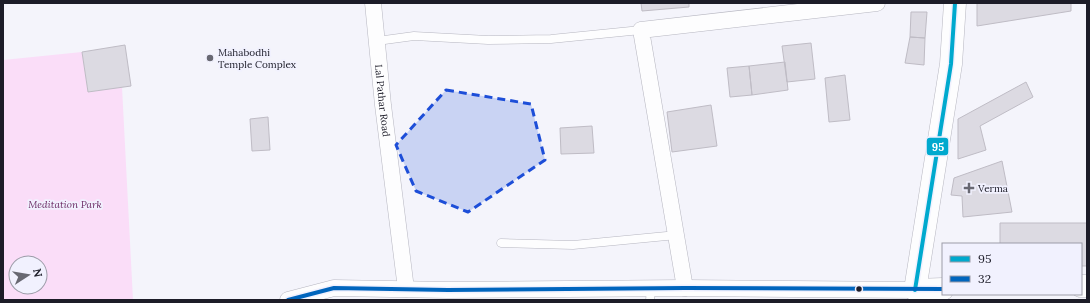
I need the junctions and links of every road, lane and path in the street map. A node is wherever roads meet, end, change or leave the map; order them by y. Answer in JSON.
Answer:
{"nodes":[{"id":1,"x":373,"y":3,"type":"edge"},
{"id":2,"x":877,"y":3,"type":"edge"},
{"id":3,"x":955,"y":3,"type":"edge"},
{"id":4,"x":641,"y":30,"type":"junction"},
{"id":5,"x":377,"y":41,"type":"junction"},
{"id":6,"x":677,"y":235,"type":"junction"},
{"id":7,"x":501,"y":243,"type":"dead end"},
{"id":8,"x":685,"y":288,"type":"junction"},
{"id":9,"x":942,"y":289,"type":"edge"},
{"id":10,"x":406,"y":290,"type":"junction"},
{"id":11,"x":916,"y":290,"type":"junction"},
{"id":12,"x":650,"y":295,"type":"edge"},
{"id":13,"x":288,"y":300,"type":"edge"}],
"edges":[{"from":1,"to":5,"type":"street","name":"Lal Pathar Road"},
{"from":2,"to":4,"type":"street"},
{"from":3,"to":11,"type":"street"},
{"from":4,"to":5,"type":"lane"},
{"from":4,"to":6,"type":"street"},
{"from":5,"to":10,"type":"street","name":"Lal Pathar Road"},
{"from":6,"to":7,"type":"lane"},
{"from":6,"to":8,"type":"street"},
{"from":8,"to":11,"type":"street"},
{"from":8,"to":12,"type":"street"},
{"from":9,"to":11,"type":"street"},
{"from":10,"to":12,"type":"street"},
{"from":10,"to":13,"type":"street"}]}
